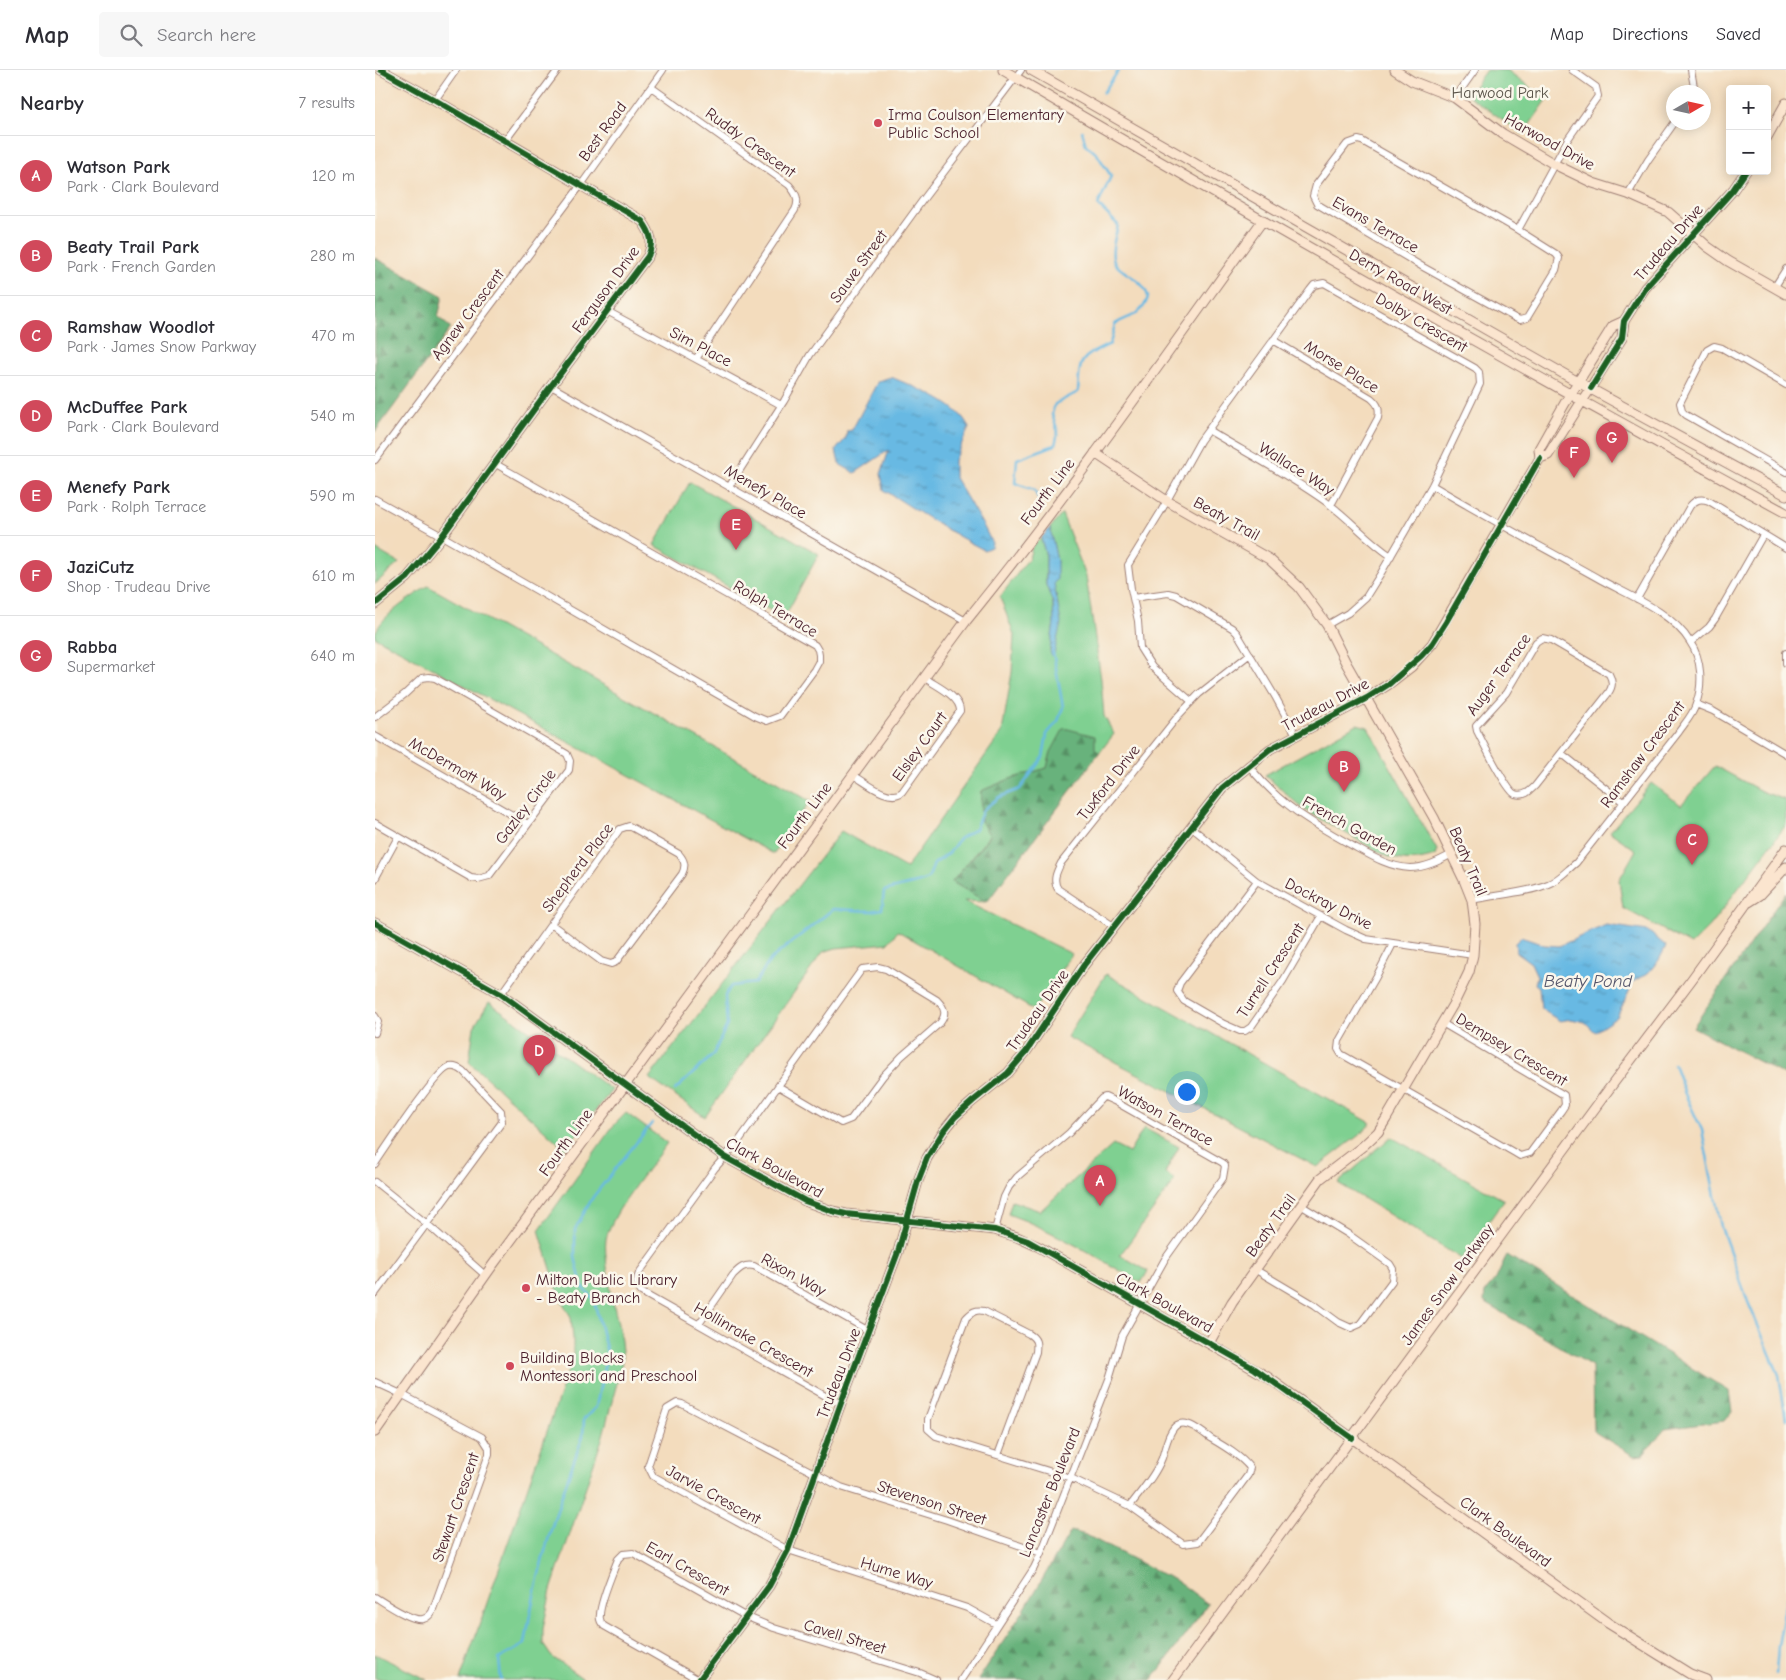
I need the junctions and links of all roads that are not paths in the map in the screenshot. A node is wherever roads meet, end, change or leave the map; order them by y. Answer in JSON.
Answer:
{"nodes":[{"id":1,"x":381,"y":70,"type":"edge"},
{"id":2,"x":457,"y":70,"type":"edge"},
{"id":3,"x":558,"y":70,"type":"edge"},
{"id":4,"x":663,"y":70,"type":"edge"},
{"id":5,"x":1003,"y":70,"type":"edge"},
{"id":6,"x":1031,"y":70,"type":"edge"},
{"id":7,"x":1395,"y":70,"type":"edge"},
{"id":8,"x":1475,"y":70,"type":"edge"},
{"id":9,"x":1572,"y":70,"type":"edge"},
{"id":10,"x":1691,"y":70,"type":"edge"},
{"id":11,"x":1018,"y":74,"type":"edge"},
{"id":12,"x":1693,"y":85,"type":"edge"},
{"id":13,"x":651,"y":87,"type":"junction"},
{"id":14,"x":1455,"y":98,"type":"junction"},
{"id":15,"x":435,"y":100,"type":"junction"},
{"id":16,"x":1786,"y":103,"type":"edge"},
{"id":17,"x":1669,"y":130,"type":"edge"},
{"id":18,"x":1770,"y":130,"type":"edge"},
{"id":19,"x":505,"y":141,"type":"junction"},
{"id":20,"x":1555,"y":164,"type":"junction"},
{"id":21,"x":1743,"y":175,"type":"edge"},
{"id":22,"x":581,"y":184,"type":"junction"},
{"id":23,"x":1628,"y":194,"type":"junction"},
{"id":24,"x":1263,"y":220,"type":"junction"},
{"id":25,"x":1518,"y":230,"type":"junction"},
{"id":26,"x":1693,"y":233,"type":"junction"},
{"id":27,"x":1786,"y":269,"type":"edge"},
{"id":28,"x":1774,"y":288,"type":"junction"},
{"id":29,"x":1786,"y":294,"type":"edge"},
{"id":30,"x":607,"y":311,"type":"junction"},
{"id":31,"x":1624,"y":321,"type":"junction"},
{"id":32,"x":1273,"y":340,"type":"junction"},
{"id":33,"x":696,"y":359,"type":"junction"},
{"id":34,"x":1578,"y":382,"type":"junction"},
{"id":35,"x":1786,"y":385,"type":"edge"},
{"id":36,"x":551,"y":386,"type":"junction"},
{"id":37,"x":1591,"y":388,"type":"junction"},
{"id":38,"x":1570,"y":395,"type":"junction"},
{"id":39,"x":1582,"y":401,"type":"junction"},
{"id":40,"x":781,"y":405,"type":"junction"},
{"id":41,"x":1208,"y":430,"type":"junction"},
{"id":42,"x":1095,"y":453,"type":"junction"},
{"id":43,"x":1540,"y":458,"type":"junction"},
{"id":44,"x":375,"y":460,"type":"edge"},
{"id":45,"x":494,"y":463,"type":"junction"},
{"id":46,"x":1786,"y":472,"type":"edge"},
{"id":47,"x":1432,"y":485,"type":"junction"},
{"id":48,"x":729,"y":487,"type":"junction"},
{"id":49,"x":1786,"y":495,"type":"edge"},
{"id":50,"x":375,"y":500,"type":"edge"},
{"id":51,"x":1167,"y":501,"type":"junction"},
{"id":52,"x":1331,"y":505,"type":"junction"},
{"id":53,"x":1786,"y":514,"type":"edge"},
{"id":54,"x":1502,"y":524,"type":"junction"},
{"id":55,"x":1763,"y":535,"type":"junction"},
{"id":56,"x":442,"y":536,"type":"junction"},
{"id":57,"x":1786,"y":548,"type":"edge"},
{"id":58,"x":1391,"y":556,"type":"junction"},
{"id":59,"x":1133,"y":598,"type":"junction"},
{"id":60,"x":1637,"y":599,"type":"junction"},
{"id":61,"x":375,"y":604,"type":"edge"},
{"id":62,"x":966,"y":621,"type":"junction"},
{"id":63,"x":1327,"y":624,"type":"junction"},
{"id":64,"x":1691,"y":642,"type":"junction"},
{"id":65,"x":1786,"y":653,"type":"edge"},
{"id":66,"x":1250,"y":654,"type":"junction"},
{"id":67,"x":1786,"y":663,"type":"edge"},
{"id":68,"x":925,"y":678,"type":"junction"},
{"id":69,"x":1367,"y":698,"type":"junction"},
{"id":70,"x":1191,"y":701,"type":"junction"},
{"id":71,"x":1696,"y":704,"type":"junction"},
{"id":72,"x":375,"y":717,"type":"edge"},
{"id":73,"x":1296,"y":735,"type":"junction"},
{"id":74,"x":375,"y":736,"type":"edge"},
{"id":75,"x":1561,"y":752,"type":"junction"},
{"id":76,"x":1786,"y":754,"type":"edge"},
{"id":77,"x":1248,"y":766,"type":"junction"},
{"id":78,"x":853,"y":775,"type":"junction"},
{"id":79,"x":1623,"y":802,"type":"junction"},
{"id":80,"x":375,"y":823,"type":"edge"},
{"id":81,"x":527,"y":824,"type":"junction"},
{"id":82,"x":1192,"y":828,"type":"junction"},
{"id":83,"x":398,"y":837,"type":"junction"},
{"id":84,"x":1786,"y":849,"type":"edge"},
{"id":85,"x":1453,"y":854,"type":"junction"},
{"id":86,"x":1786,"y":867,"type":"edge"},
{"id":87,"x":375,"y":879,"type":"edge"},
{"id":88,"x":1257,"y":881,"type":"junction"},
{"id":89,"x":1472,"y":900,"type":"junction"},
{"id":90,"x":1744,"y":905,"type":"junction"},
{"id":91,"x":1321,"y":916,"type":"junction"},
{"id":92,"x":375,"y":923,"type":"edge"},
{"id":93,"x":551,"y":924,"type":"junction"},
{"id":94,"x":1115,"y":927,"type":"junction"},
{"id":95,"x":1393,"y":944,"type":"junction"},
{"id":96,"x":1473,"y":955,"type":"junction"},
{"id":97,"x":501,"y":994,"type":"junction"},
{"id":98,"x":375,"y":1016,"type":"edge"},
{"id":99,"x":1442,"y":1023,"type":"junction"},
{"id":100,"x":375,"y":1033,"type":"edge"},
{"id":101,"x":625,"y":1084,"type":"junction"},
{"id":102,"x":778,"y":1086,"type":"junction"},
{"id":103,"x":1403,"y":1089,"type":"junction"},
{"id":104,"x":725,"y":1157,"type":"junction"},
{"id":105,"x":375,"y":1164,"type":"edge"},
{"id":106,"x":375,"y":1182,"type":"edge"},
{"id":107,"x":1302,"y":1206,"type":"junction"},
{"id":108,"x":906,"y":1221,"type":"junction"},
{"id":109,"x":426,"y":1223,"type":"junction"},
{"id":110,"x":995,"y":1230,"type":"junction"},
{"id":111,"x":1256,"y":1270,"type":"junction"},
{"id":112,"x":485,"y":1275,"type":"junction"},
{"id":113,"x":375,"y":1294,"type":"edge"},
{"id":114,"x":1140,"y":1304,"type":"junction"},
{"id":115,"x":699,"y":1324,"type":"junction"},
{"id":116,"x":869,"y":1331,"type":"junction"},
{"id":117,"x":1209,"y":1343,"type":"junction"},
{"id":118,"x":375,"y":1382,"type":"edge"},
{"id":119,"x":401,"y":1394,"type":"junction"},
{"id":120,"x":841,"y":1403,"type":"junction"},
{"id":121,"x":375,"y":1432,"type":"edge"},
{"id":122,"x":1352,"y":1438,"type":"junction"},
{"id":123,"x":998,"y":1454,"type":"junction"},
{"id":124,"x":815,"y":1474,"type":"junction"},
{"id":125,"x":1071,"y":1478,"type":"junction"},
{"id":126,"x":1130,"y":1506,"type":"junction"},
{"id":127,"x":788,"y":1550,"type":"junction"},
{"id":128,"x":1041,"y":1554,"type":"junction"},
{"id":129,"x":375,"y":1598,"type":"edge"},
{"id":130,"x":745,"y":1616,"type":"junction"},
{"id":131,"x":997,"y":1624,"type":"junction"},
{"id":132,"x":699,"y":1680,"type":"edge"},
{"id":133,"x":936,"y":1680,"type":"edge"},
{"id":134,"x":961,"y":1680,"type":"edge"},
{"id":135,"x":1173,"y":1680,"type":"edge"},
{"id":136,"x":1706,"y":1680,"type":"edge"}],
"edges":[{"from":1,"to":15,"type":"street","name":"Ferguson Drive"},
{"from":2,"to":15,"type":"street"},
{"from":3,"to":19,"type":"street"},
{"from":4,"to":13,"type":"street","name":"Best Road"},
{"from":5,"to":11,"type":"street","name":"Derry Road West"},
{"from":6,"to":34,"type":"street","name":"Derry Road West"},
{"from":7,"to":14,"type":"street","name":"Harwood Drive"},
{"from":8,"to":14,"type":"street"},
{"from":9,"to":20,"type":"street"},
{"from":10,"to":12,"type":"street"},
{"from":11,"to":24,"type":"street","name":"Derry Road West"},
{"from":11,"to":40,"type":"street","name":"Sauve Street"},
{"from":13,"to":22,"type":"street","name":"Best Road"},
{"from":13,"to":33,"type":"street","name":"Ruddy Crescent"},
{"from":14,"to":20,"type":"street","name":"Harwood Drive"},
{"from":15,"to":19,"type":"street","name":"Ferguson Drive"},
{"from":16,"to":18,"type":"street"},
{"from":17,"to":23,"type":"street"},
{"from":19,"to":22,"type":"street","name":"Ferguson Drive"},
{"from":20,"to":23,"type":"street","name":"Harwood Drive"},
{"from":20,"to":25,"type":"street"},
{"from":21,"to":26,"type":"street","name":"Trudeau Drive"},
{"from":22,"to":30,"type":"street","name":"Ferguson Drive"},
{"from":22,"to":44,"type":"street","name":"Agnew Crescent"},
{"from":23,"to":26,"type":"street","name":"Harwood Drive"},
{"from":24,"to":38,"type":"street","name":"Derry Road West"},
{"from":24,"to":42,"type":"street","name":"Fourth Line"},
{"from":25,"to":25,"type":"street","name":"Evans Terrace"},
{"from":26,"to":28,"type":"street","name":"Harwood Drive"},
{"from":26,"to":31,"type":"street","name":"Trudeau Drive"},
{"from":27,"to":28,"type":"street"},
{"from":28,"to":29,"type":"street","name":"Harwood Drive"},
{"from":30,"to":33,"type":"street","name":"Sim Place"},
{"from":30,"to":36,"type":"street","name":"Ferguson Drive"},
{"from":31,"to":34,"type":"street","name":"Trudeau Drive"},
{"from":31,"to":37,"type":"street","name":"Trudeau Drive"},
{"from":32,"to":41,"type":"street","name":"Dolby Crescent"},
{"from":32,"to":47,"type":"street","name":"Dolby Crescent"},
{"from":32,"to":52,"type":"street","name":"Morse Place"},
{"from":33,"to":40,"type":"street","name":"Sim Place"},
{"from":34,"to":37,"type":"street","name":"Derry Road West"},
{"from":34,"to":38,"type":"street","name":"Trudeau Drive"},
{"from":35,"to":46,"type":"street"},
{"from":36,"to":45,"type":"street","name":"Ferguson Drive"},
{"from":36,"to":48,"type":"street","name":"Menefy Place"},
{"from":37,"to":39,"type":"street","name":"Trudeau Drive"},
{"from":37,"to":49,"type":"street","name":"Derry Road West"},
{"from":38,"to":39,"type":"street","name":"Derry Road West"},
{"from":38,"to":43,"type":"street","name":"Trudeau Drive"},
{"from":39,"to":43,"type":"street","name":"Trudeau Drive"},
{"from":39,"to":53,"type":"street","name":"Derry Road West"},
{"from":40,"to":48,"type":"street","name":"Sauve Street"},
{"from":41,"to":51,"type":"street","name":"Dolby Crescent"},
{"from":41,"to":52,"type":"street","name":"Wallace Way"},
{"from":42,"to":51,"type":"street","name":"Beaty Trail"},
{"from":42,"to":62,"type":"street","name":"Fourth Line"},
{"from":43,"to":54,"type":"street","name":"Trudeau Drive"},
{"from":45,"to":56,"type":"street","name":"Ferguson Drive"},
{"from":45,"to":56,"type":"street","name":"Rolph Terrace"},
{"from":47,"to":54,"type":"street","name":"Ramshaw Crescent"},
{"from":47,"to":58,"type":"street","name":"Dolby Crescent"},
{"from":48,"to":62,"type":"street","name":"Menefy Place"},
{"from":50,"to":56,"type":"street"},
{"from":51,"to":59,"type":"street","name":"Dolby Crescent"},
{"from":51,"to":63,"type":"street","name":"Beaty Trail"},
{"from":52,"to":58,"type":"street","name":"Wallace Way"},
{"from":54,"to":60,"type":"street","name":"Ramshaw Crescent"},
{"from":54,"to":69,"type":"street","name":"Trudeau Drive"},
{"from":55,"to":57,"type":"street"},
{"from":55,"to":60,"type":"street"},
{"from":55,"to":64,"type":"street"},
{"from":56,"to":61,"type":"street","name":"Ferguson Drive"},
{"from":58,"to":63,"type":"street","name":"Dolby Crescent"},
{"from":59,"to":66,"type":"street"},
{"from":59,"to":70,"type":"street","name":"Dolby Crescent"},
{"from":60,"to":64,"type":"street","name":"Ramshaw Crescent"},
{"from":62,"to":68,"type":"street","name":"Fourth Line"},
{"from":63,"to":69,"type":"street","name":"Beaty Trail"},
{"from":64,"to":71,"type":"street","name":"Ramshaw Crescent"},
{"from":65,"to":67,"type":"street"},
{"from":66,"to":70,"type":"street","name":"Tuxford Drive"},
{"from":66,"to":73,"type":"street"},
{"from":68,"to":78,"type":"street","name":"Fourth Line"},
{"from":68,"to":78,"type":"street","name":"Elsley Court"},
{"from":69,"to":73,"type":"street","name":"Trudeau Drive"},
{"from":69,"to":85,"type":"street","name":"Beaty Trail"},
{"from":70,"to":94,"type":"street","name":"Tuxford Drive"},
{"from":71,"to":76,"type":"street"},
{"from":71,"to":79,"type":"street","name":"Ramshaw Crescent"},
{"from":72,"to":81,"type":"street","name":"Gazley Circle"},
{"from":73,"to":77,"type":"street","name":"Trudeau Drive"},
{"from":74,"to":81,"type":"street","name":"McDermott Way"},
{"from":75,"to":75,"type":"street","name":"Auger Terrace"},
{"from":75,"to":79,"type":"street"},
{"from":77,"to":82,"type":"street","name":"Trudeau Drive"},
{"from":77,"to":85,"type":"street","name":"French Garden"},
{"from":78,"to":101,"type":"street","name":"Fourth Line"},
{"from":79,"to":89,"type":"street","name":"Ramshaw Crescent"},
{"from":80,"to":83,"type":"street","name":"Gazley Circle"},
{"from":81,"to":83,"type":"street","name":"Gazley Circle"},
{"from":82,"to":88,"type":"street","name":"Dockray Drive"},
{"from":82,"to":94,"type":"street","name":"Trudeau Drive"},
{"from":83,"to":87,"type":"street"},
{"from":84,"to":90,"type":"street","name":"James Snow Parkway"},
{"from":85,"to":89,"type":"street","name":"Beaty Trail"},
{"from":86,"to":90,"type":"street","name":"James Snow Parkway"},
{"from":88,"to":91,"type":"street","name":"Dockray Drive"},
{"from":88,"to":91,"type":"street","name":"Turrell Crescent"},
{"from":89,"to":96,"type":"street","name":"Beaty Trail"},
{"from":90,"to":122,"type":"street","name":"James Snow Parkway"},
{"from":91,"to":95,"type":"street","name":"Dockray Drive"},
{"from":92,"to":97,"type":"street","name":"Clark Boulevard"},
{"from":93,"to":93,"type":"street","name":"Shepherd Place"},
{"from":93,"to":97,"type":"street","name":"Shepherd Place"},
{"from":94,"to":108,"type":"street","name":"Trudeau Drive"},
{"from":95,"to":96,"type":"street","name":"Dockray Drive"},
{"from":95,"to":103,"type":"street"},
{"from":96,"to":99,"type":"street","name":"Beaty Trail"},
{"from":97,"to":101,"type":"street","name":"Clark Boulevard"},
{"from":98,"to":100,"type":"street"},
{"from":99,"to":103,"type":"street","name":"Beaty Trail"},
{"from":99,"to":103,"type":"street","name":"Dempsey Crescent"},
{"from":101,"to":104,"type":"street","name":"Clark Boulevard"},
{"from":101,"to":112,"type":"street","name":"Fourth Line"},
{"from":102,"to":102,"type":"street"},
{"from":102,"to":104,"type":"street"},
{"from":103,"to":107,"type":"street","name":"Beaty Trail"},
{"from":104,"to":108,"type":"street","name":"Clark Boulevard"},
{"from":104,"to":115,"type":"street","name":"Hollinrake Crescent"},
{"from":105,"to":109,"type":"street"},
{"from":106,"to":109,"type":"street"},
{"from":107,"to":111,"type":"street","name":"Beaty Trail"},
{"from":107,"to":111,"type":"street"},
{"from":108,"to":110,"type":"street","name":"Clark Boulevard"},
{"from":108,"to":116,"type":"street","name":"Trudeau Drive"},
{"from":109,"to":112,"type":"street"},
{"from":109,"to":113,"type":"street"},
{"from":110,"to":114,"type":"street","name":"Clark Boulevard"},
{"from":110,"to":114,"type":"street","name":"Watson Terrace"},
{"from":111,"to":117,"type":"street","name":"Beaty Trail"},
{"from":112,"to":119,"type":"street","name":"Fourth Line"},
{"from":114,"to":117,"type":"street","name":"Clark Boulevard"},
{"from":114,"to":125,"type":"street","name":"Lancaster Boulevard"},
{"from":115,"to":116,"type":"street","name":"Rixon Way"},
{"from":115,"to":120,"type":"street","name":"Hollinrake Crescent"},
{"from":116,"to":120,"type":"street","name":"Trudeau Drive"},
{"from":117,"to":122,"type":"street","name":"Clark Boulevard"},
{"from":118,"to":119,"type":"street"},
{"from":119,"to":121,"type":"street","name":"Fourth Line"},
{"from":119,"to":129,"type":"street","name":"Stewart Crescent"},
{"from":120,"to":124,"type":"street","name":"Trudeau Drive"},
{"from":122,"to":135,"type":"street","name":"James Snow Parkway"},
{"from":122,"to":136,"type":"street","name":"Clark Boulevard"},
{"from":123,"to":123,"type":"street"},
{"from":123,"to":125,"type":"street"},
{"from":124,"to":127,"type":"street","name":"Trudeau Drive"},
{"from":124,"to":127,"type":"street","name":"Jarvie Crescent"},
{"from":124,"to":128,"type":"street","name":"Stevenson Street"},
{"from":125,"to":126,"type":"street"},
{"from":125,"to":128,"type":"street","name":"Lancaster Boulevard"},
{"from":126,"to":126,"type":"street"},
{"from":127,"to":130,"type":"street","name":"Trudeau Drive"},
{"from":127,"to":131,"type":"street","name":"Hume Way"},
{"from":128,"to":131,"type":"street","name":"Lancaster Boulevard"},
{"from":130,"to":132,"type":"street","name":"Trudeau Drive"},
{"from":130,"to":132,"type":"street","name":"Earl Crescent"},
{"from":130,"to":133,"type":"street","name":"Cavell Street"},
{"from":131,"to":134,"type":"street","name":"Lancaster Boulevard"}]}
